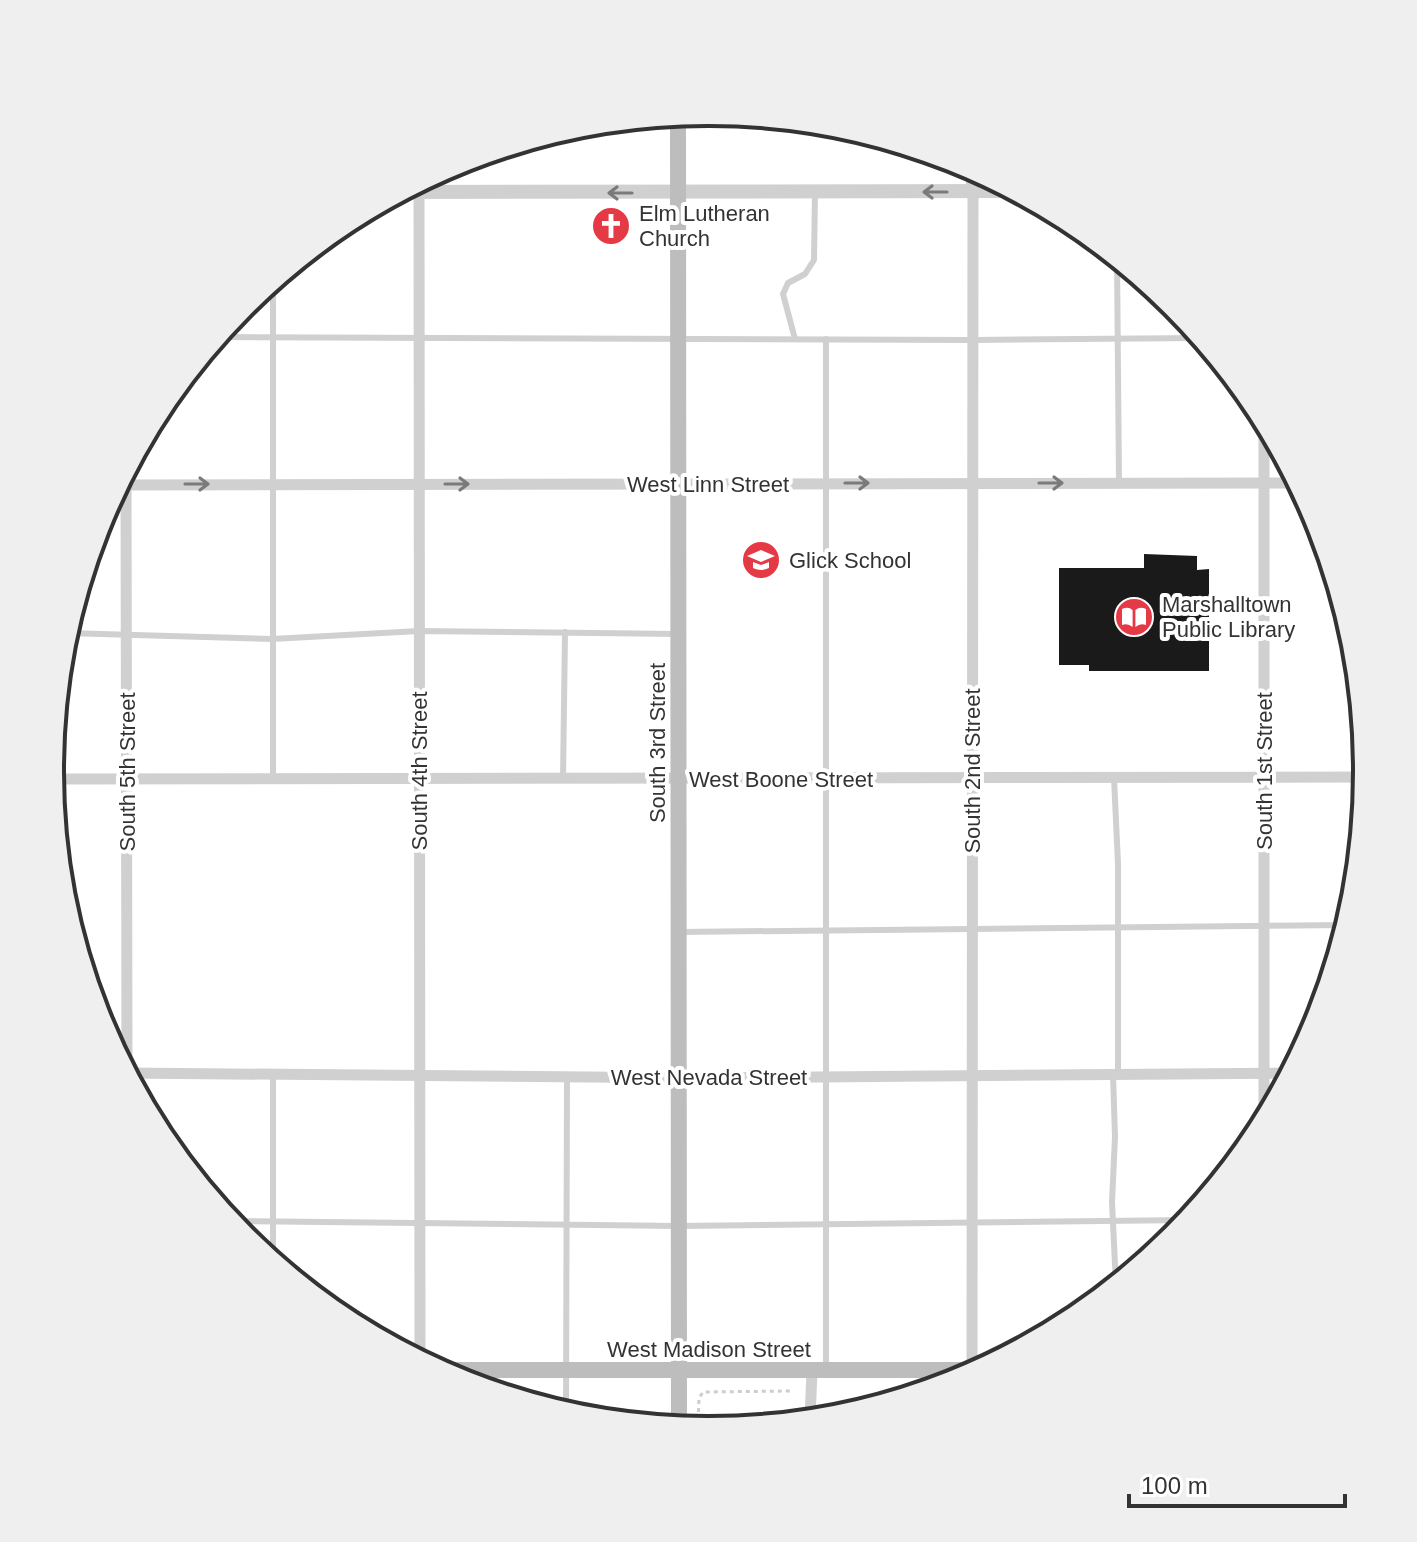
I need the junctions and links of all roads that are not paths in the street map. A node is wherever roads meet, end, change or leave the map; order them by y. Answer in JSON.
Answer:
{"nodes":[{"id":1,"x":678,"y":127,"type":"edge"},
{"id":2,"x":973,"y":184,"type":"edge"},
{"id":3,"x":436,"y":187,"type":"edge"},
{"id":4,"x":973,"y":191,"type":"junction"},
{"id":5,"x":989,"y":191,"type":"edge"},
{"id":6,"x":815,"y":192,"type":"junction"},
{"id":7,"x":678,"y":193,"type":"junction"},
{"id":8,"x":419,"y":195,"type":"edge"},
{"id":9,"x":1117,"y":273,"type":"edge"},
{"id":10,"x":273,"y":296,"type":"edge"},
{"id":11,"x":232,"y":337,"type":"edge"},
{"id":12,"x":273,"y":337,"type":"junction"},
{"id":13,"x":419,"y":338,"type":"junction"},
{"id":14,"x":678,"y":338,"type":"junction"},
{"id":15,"x":1118,"y":338,"type":"junction"},
{"id":16,"x":1186,"y":338,"type":"edge"},
{"id":17,"x":795,"y":339,"type":"junction"},
{"id":18,"x":826,"y":339,"type":"junction"},
{"id":19,"x":973,"y":340,"type":"junction"},
{"id":20,"x":1264,"y":444,"type":"edge"},
{"id":21,"x":826,"y":483,"type":"junction"},
{"id":22,"x":973,"y":483,"type":"junction"},
{"id":23,"x":1119,"y":483,"type":"junction"},
{"id":24,"x":1264,"y":483,"type":"junction"},
{"id":25,"x":1285,"y":483,"type":"edge"},
{"id":26,"x":272,"y":484,"type":"junction"},
{"id":27,"x":419,"y":484,"type":"junction"},
{"id":28,"x":678,"y":484,"type":"junction"},
{"id":29,"x":131,"y":485,"type":"edge"},
{"id":30,"x":122,"y":503,"type":"edge"},
{"id":31,"x":419,"y":631,"type":"junction"},
{"id":32,"x":565,"y":632,"type":"junction"},
{"id":33,"x":79,"y":634,"type":"edge"},
{"id":34,"x":678,"y":634,"type":"junction"},
{"id":35,"x":126,"y":636,"type":"junction"},
{"id":36,"x":272,"y":639,"type":"junction"},
{"id":37,"x":1353,"y":777,"type":"edge"},
{"id":38,"x":1114,"y":778,"type":"junction"},
{"id":39,"x":1264,"y":778,"type":"junction"},
{"id":40,"x":64,"y":779,"type":"edge"},
{"id":41,"x":127,"y":779,"type":"junction"},
{"id":42,"x":273,"y":779,"type":"junction"},
{"id":43,"x":419,"y":779,"type":"junction"},
{"id":44,"x":563,"y":779,"type":"junction"},
{"id":45,"x":826,"y":779,"type":"junction"},
{"id":46,"x":972,"y":779,"type":"junction"},
{"id":47,"x":679,"y":780,"type":"junction"},
{"id":48,"x":1334,"y":925,"type":"edge"},
{"id":49,"x":1264,"y":927,"type":"junction"},
{"id":50,"x":972,"y":928,"type":"junction"},
{"id":51,"x":1119,"y":928,"type":"junction"},
{"id":52,"x":826,"y":930,"type":"junction"},
{"id":53,"x":679,"y":932,"type":"junction"},
{"id":54,"x":127,"y":1049,"type":"edge"},
{"id":55,"x":139,"y":1073,"type":"edge"},
{"id":56,"x":1264,"y":1073,"type":"junction"},
{"id":57,"x":1278,"y":1073,"type":"edge"},
{"id":58,"x":273,"y":1074,"type":"junction"},
{"id":59,"x":1116,"y":1074,"type":"junction"},
{"id":60,"x":420,"y":1076,"type":"junction"},
{"id":61,"x":972,"y":1076,"type":"junction"},
{"id":62,"x":567,"y":1077,"type":"junction"},
{"id":63,"x":826,"y":1077,"type":"junction"},
{"id":64,"x":679,"y":1078,"type":"junction"},
{"id":65,"x":1264,"y":1098,"type":"edge"},
{"id":66,"x":1170,"y":1220,"type":"edge"},
{"id":67,"x":247,"y":1221,"type":"edge"},
{"id":68,"x":273,"y":1221,"type":"junction"},
{"id":69,"x":1114,"y":1221,"type":"junction"},
{"id":70,"x":972,"y":1222,"type":"junction"},
{"id":71,"x":420,"y":1223,"type":"junction"},
{"id":72,"x":566,"y":1224,"type":"junction"},
{"id":73,"x":826,"y":1224,"type":"junction"},
{"id":74,"x":679,"y":1226,"type":"junction"},
{"id":75,"x":273,"y":1246,"type":"edge"},
{"id":76,"x":1116,"y":1270,"type":"edge"},
{"id":77,"x":420,"y":1347,"type":"edge"},
{"id":78,"x":974,"y":1358,"type":"edge"},
{"id":79,"x":472,"y":1370,"type":"edge"},
{"id":80,"x":566,"y":1370,"type":"junction"},
{"id":81,"x":679,"y":1370,"type":"junction"},
{"id":82,"x":819,"y":1371,"type":"junction"},
{"id":83,"x":942,"y":1371,"type":"edge"},
{"id":84,"x":566,"y":1399,"type":"edge"},
{"id":85,"x":812,"y":1407,"type":"edge"},
{"id":86,"x":679,"y":1415,"type":"edge"}],
"edges":[{"from":1,"to":7,"type":"main road","name":"South 3rd Street"},
{"from":2,"to":4,"type":"street","name":"South 2nd Street"},
{"from":7,"to":3,"type":"street","one_way":true},
{"from":4,"to":5,"type":"street"},
{"from":4,"to":6,"type":"street","one_way":true},
{"from":4,"to":19,"type":"street","name":"South 2nd Street"},
{"from":6,"to":7,"type":"street"},
{"from":6,"to":17,"type":"lane"},
{"from":7,"to":14,"type":"main road","name":"South 3rd Street"},
{"from":8,"to":13,"type":"street","name":"South 4th Street"},
{"from":9,"to":15,"type":"lane"},
{"from":10,"to":12,"type":"lane"},
{"from":11,"to":12,"type":"lane"},
{"from":12,"to":13,"type":"lane"},
{"from":12,"to":26,"type":"lane"},
{"from":13,"to":14,"type":"lane"},
{"from":13,"to":27,"type":"street","name":"South 4th Street"},
{"from":14,"to":17,"type":"lane"},
{"from":14,"to":28,"type":"main road","name":"South 3rd Street"},
{"from":15,"to":16,"type":"lane"},
{"from":15,"to":19,"type":"lane"},
{"from":15,"to":23,"type":"lane"},
{"from":17,"to":18,"type":"lane"},
{"from":18,"to":19,"type":"lane"},
{"from":18,"to":21,"type":"lane"},
{"from":19,"to":22,"type":"street","name":"South 2nd Street"},
{"from":20,"to":24,"type":"street","name":"South 1st Street"},
{"from":21,"to":22,"type":"street","name":"West Linn Street","one_way":true},
{"from":21,"to":28,"type":"street","name":"West Linn Street"},
{"from":21,"to":45,"type":"lane"},
{"from":22,"to":23,"type":"street","name":"West Linn Street","one_way":true},
{"from":22,"to":46,"type":"street","name":"South 2nd Street"},
{"from":23,"to":24,"type":"street","name":"West Linn Street"},
{"from":24,"to":25,"type":"street","name":"West Linn Street"},
{"from":24,"to":39,"type":"street","name":"South 1st Street"},
{"from":26,"to":27,"type":"street","name":"West Linn Street"},
{"from":29,"to":26,"type":"street","name":"West Linn Street","one_way":true},
{"from":26,"to":36,"type":"lane"},
{"from":27,"to":28,"type":"street","name":"West Linn Street","one_way":true},
{"from":27,"to":31,"type":"street","name":"South 4th Street"},
{"from":28,"to":34,"type":"main road","name":"South 3rd Street"},
{"from":30,"to":35,"type":"street","name":"South 5th Street"},
{"from":31,"to":32,"type":"lane"},
{"from":31,"to":36,"type":"lane"},
{"from":31,"to":43,"type":"street","name":"South 4th Street"},
{"from":32,"to":34,"type":"lane"},
{"from":32,"to":44,"type":"lane"},
{"from":33,"to":35,"type":"lane"},
{"from":34,"to":47,"type":"main road","name":"South 3rd Street"},
{"from":35,"to":36,"type":"lane"},
{"from":35,"to":41,"type":"street","name":"South 5th Street"},
{"from":36,"to":42,"type":"lane"},
{"from":37,"to":39,"type":"street","name":"West Boone Street"},
{"from":38,"to":39,"type":"street","name":"West Boone Street"},
{"from":38,"to":46,"type":"street","name":"West Boone Street"},
{"from":38,"to":51,"type":"lane"},
{"from":39,"to":49,"type":"street","name":"South 1st Street"},
{"from":40,"to":41,"type":"street","name":"West Boone Street"},
{"from":41,"to":42,"type":"street","name":"West Boone Street"},
{"from":41,"to":54,"type":"street","name":"South 5th Street"},
{"from":42,"to":43,"type":"street","name":"West Boone Street"},
{"from":43,"to":44,"type":"street","name":"West Boone Street"},
{"from":43,"to":60,"type":"street","name":"South 4th Street"},
{"from":44,"to":47,"type":"street","name":"West Boone Street"},
{"from":45,"to":46,"type":"street","name":"West Boone Street"},
{"from":45,"to":47,"type":"street","name":"West Boone Street"},
{"from":45,"to":52,"type":"lane"},
{"from":46,"to":50,"type":"street","name":"South 2nd Street"},
{"from":47,"to":53,"type":"main road","name":"South 3rd Street"},
{"from":48,"to":49,"type":"lane"},
{"from":49,"to":51,"type":"lane"},
{"from":49,"to":56,"type":"street","name":"South 1st Street"},
{"from":50,"to":51,"type":"lane"},
{"from":50,"to":52,"type":"lane"},
{"from":50,"to":61,"type":"street","name":"South 2nd Street"},
{"from":51,"to":59,"type":"lane"},
{"from":52,"to":53,"type":"lane"},
{"from":52,"to":63,"type":"lane"},
{"from":53,"to":64,"type":"main road","name":"South 3rd Street"},
{"from":55,"to":58,"type":"street","name":"West Nevada Street"},
{"from":56,"to":57,"type":"street","name":"West Nevada Street"},
{"from":56,"to":59,"type":"street","name":"West Nevada Street"},
{"from":56,"to":65,"type":"street","name":"South 1st Street"},
{"from":58,"to":60,"type":"street","name":"West Nevada Street"},
{"from":58,"to":68,"type":"lane"},
{"from":59,"to":61,"type":"street","name":"West Nevada Street"},
{"from":59,"to":69,"type":"lane"},
{"from":60,"to":62,"type":"street","name":"West Nevada Street"},
{"from":60,"to":71,"type":"street","name":"South 4th Street"},
{"from":61,"to":63,"type":"street","name":"West Nevada Street"},
{"from":61,"to":70,"type":"street","name":"South 2nd Street"},
{"from":62,"to":64,"type":"street","name":"West Nevada Street"},
{"from":62,"to":72,"type":"lane"},
{"from":63,"to":64,"type":"street","name":"West Nevada Street"},
{"from":63,"to":73,"type":"lane"},
{"from":64,"to":74,"type":"main road","name":"South 3rd Street"},
{"from":66,"to":69,"type":"lane"},
{"from":67,"to":68,"type":"lane"},
{"from":68,"to":71,"type":"lane"},
{"from":68,"to":75,"type":"lane"},
{"from":69,"to":70,"type":"lane"},
{"from":69,"to":76,"type":"lane"},
{"from":70,"to":73,"type":"lane"},
{"from":70,"to":78,"type":"street","name":"South 2nd Street"},
{"from":71,"to":72,"type":"lane"},
{"from":71,"to":77,"type":"street","name":"South 4th Street"},
{"from":72,"to":74,"type":"lane"},
{"from":72,"to":80,"type":"lane"},
{"from":73,"to":74,"type":"lane"},
{"from":73,"to":82,"type":"lane"},
{"from":74,"to":81,"type":"main road","name":"South 3rd Street"},
{"from":79,"to":80,"type":"main road","name":"West Madison Street"},
{"from":80,"to":81,"type":"main road","name":"West Madison Street"},
{"from":80,"to":84,"type":"lane"},
{"from":81,"to":82,"type":"main road","name":"West Madison Street"},
{"from":81,"to":86,"type":"main road","name":"South 3rd Street"},
{"from":82,"to":83,"type":"main road","name":"West Madison Street"},
{"from":82,"to":85,"type":"street"}]}
